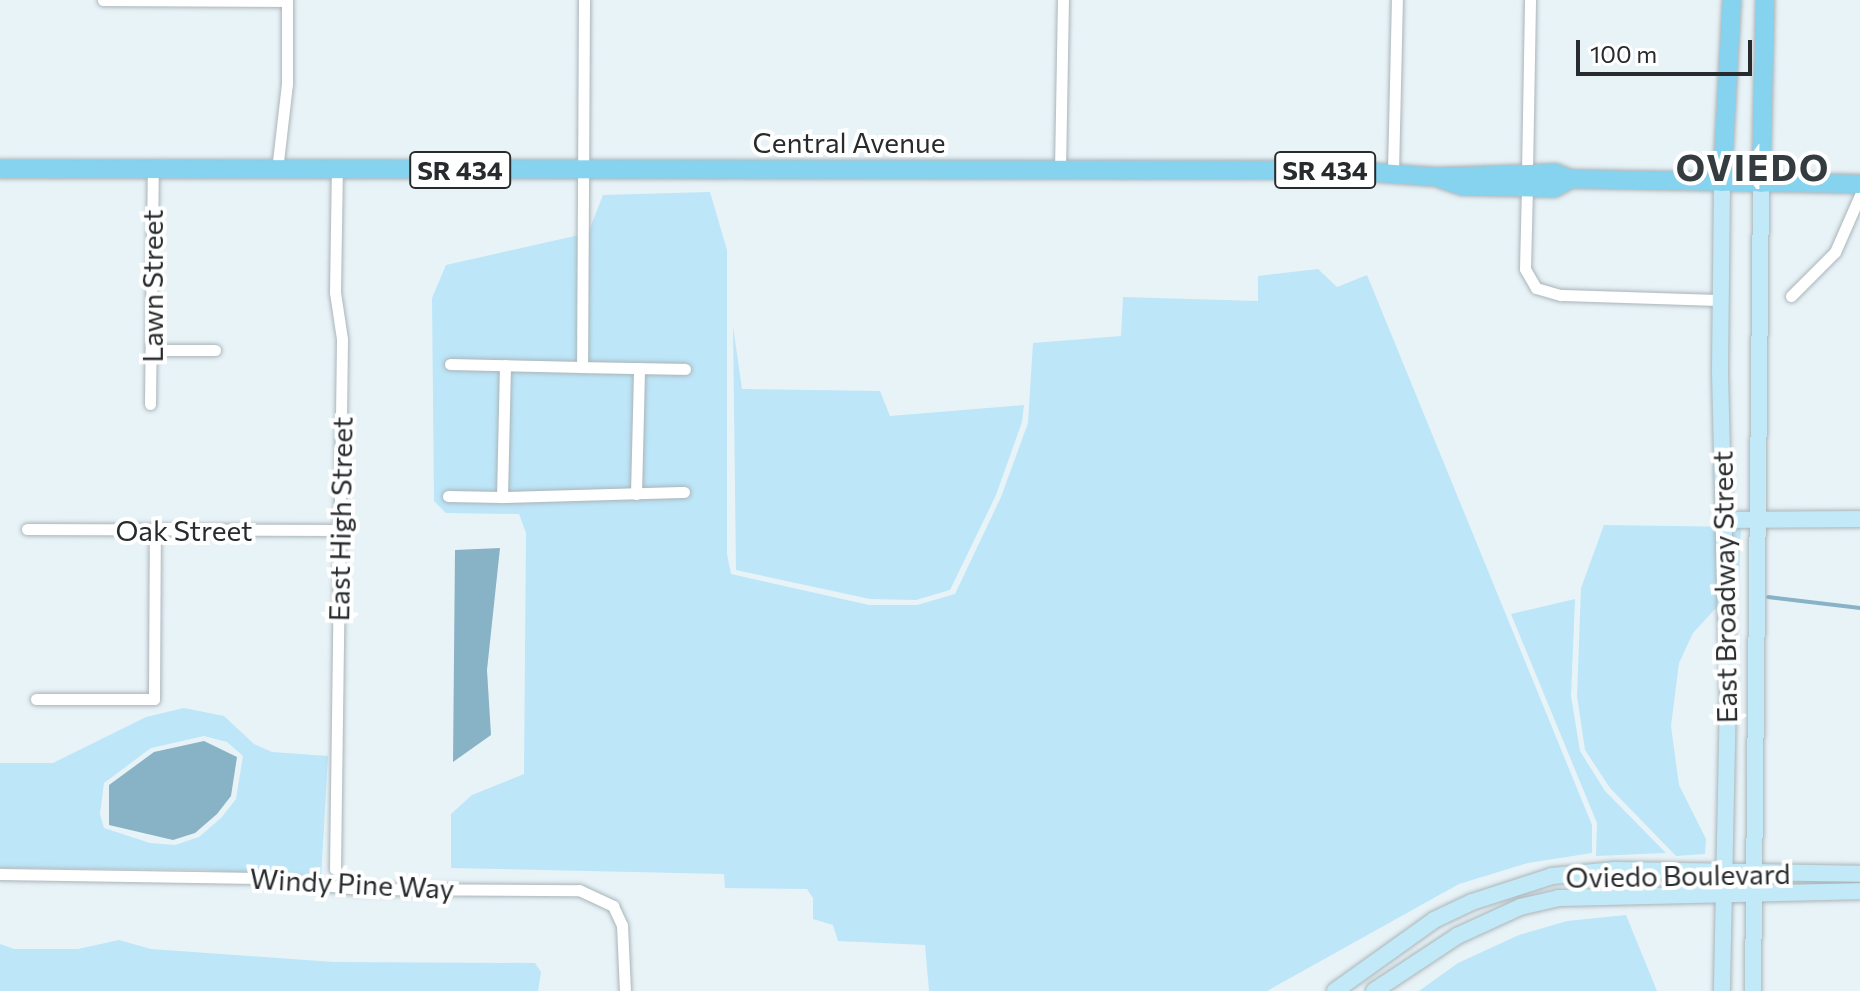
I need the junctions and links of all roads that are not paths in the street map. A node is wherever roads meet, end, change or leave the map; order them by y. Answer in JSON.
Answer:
{"nodes":[{"id":1,"x":103,"y":0,"type":"edge"},
{"id":2,"x":169,"y":0,"type":"edge"},
{"id":3,"x":584,"y":0,"type":"edge"},
{"id":4,"x":1063,"y":0,"type":"edge"},
{"id":5,"x":1397,"y":0,"type":"edge"},
{"id":6,"x":1530,"y":0,"type":"edge"},
{"id":7,"x":1732,"y":0,"type":"edge"},
{"id":8,"x":1765,"y":0,"type":"edge"},
{"id":9,"x":287,"y":1,"type":"edge"},
{"id":10,"x":0,"y":169,"type":"edge"},
{"id":11,"x":153,"y":169,"type":"junction"},
{"id":12,"x":270,"y":170,"type":"junction"},
{"id":13,"x":337,"y":170,"type":"junction"},
{"id":14,"x":582,"y":170,"type":"junction"},
{"id":15,"x":1060,"y":170,"type":"junction"},
{"id":16,"x":1393,"y":173,"type":"junction"},
{"id":17,"x":1571,"y":179,"type":"junction"},
{"id":18,"x":1527,"y":180,"type":"junction"},
{"id":19,"x":1722,"y":182,"type":"junction"},
{"id":20,"x":1761,"y":183,"type":"junction"},
{"id":21,"x":1860,"y":184,"type":"edge"},
{"id":22,"x":1860,"y":195,"type":"edge"},
{"id":23,"x":1791,"y":296,"type":"dead end"},
{"id":24,"x":1720,"y":300,"type":"junction"},
{"id":25,"x":152,"y":350,"type":"junction"},
{"id":26,"x":215,"y":350,"type":"dead end"},
{"id":27,"x":450,"y":364,"type":"dead end"},
{"id":28,"x":505,"y":365,"type":"junction"},
{"id":29,"x":582,"y":367,"type":"junction"},
{"id":30,"x":639,"y":368,"type":"junction"},
{"id":31,"x":685,"y":369,"type":"dead end"},
{"id":32,"x":150,"y":404,"type":"dead end"},
{"id":33,"x":684,"y":492,"type":"dead end"},
{"id":34,"x":636,"y":494,"type":"junction"},
{"id":35,"x":448,"y":496,"type":"dead end"},
{"id":36,"x":502,"y":497,"type":"junction"},
{"id":37,"x":1755,"y":519,"type":"junction"},
{"id":38,"x":1860,"y":519,"type":"edge"},
{"id":39,"x":1723,"y":520,"type":"junction"},
{"id":40,"x":27,"y":529,"type":"dead end"},
{"id":41,"x":155,"y":530,"type":"junction"},
{"id":42,"x":341,"y":530,"type":"junction"},
{"id":43,"x":36,"y":699,"type":"dead end"},
{"id":44,"x":335,"y":869,"type":"dead end"},
{"id":45,"x":1722,"y":871,"type":"junction"},
{"id":46,"x":1754,"y":873,"type":"junction"},
{"id":47,"x":0,"y":874,"type":"edge"},
{"id":48,"x":1860,"y":874,"type":"edge"},
{"id":49,"x":1860,"y":891,"type":"edge"},
{"id":50,"x":1722,"y":892,"type":"junction"},
{"id":51,"x":1754,"y":892,"type":"junction"},
{"id":52,"x":1722,"y":961,"type":"junction"},
{"id":53,"x":625,"y":991,"type":"edge"},
{"id":54,"x":1335,"y":991,"type":"edge"},
{"id":55,"x":1374,"y":991,"type":"edge"},
{"id":56,"x":1722,"y":991,"type":"edge"},
{"id":57,"x":1730,"y":991,"type":"edge"},
{"id":58,"x":1753,"y":991,"type":"edge"}],
"edges":[{"from":1,"to":2,"type":"street"},
{"from":2,"to":9,"type":"street"},
{"from":3,"to":14,"type":"street"},
{"from":4,"to":15,"type":"street"},
{"from":5,"to":16,"type":"street"},
{"from":6,"to":18,"type":"street"},
{"from":7,"to":19,"type":"main road"},
{"from":8,"to":20,"type":"main road"},
{"from":9,"to":12,"type":"street"},
{"from":10,"to":11,"type":"main road","number":"SR 434"},
{"from":11,"to":12,"type":"main road","number":"SR 434"},
{"from":11,"to":25,"type":"street","name":"Lawn Street"},
{"from":12,"to":13,"type":"main road","name":"Central Avenue","number":"SR 434"},
{"from":13,"to":14,"type":"main road","name":"Central Avenue","number":"SR 434"},
{"from":13,"to":42,"type":"street","name":"East High Street"},
{"from":14,"to":15,"type":"main road","name":"Central Avenue","number":"SR 434"},
{"from":14,"to":29,"type":"street"},
{"from":15,"to":16,"type":"main road","name":"Central Avenue","number":"SR 434"},
{"from":16,"to":18,"type":"main road","name":"Central Avenue","number":"SR 434"},
{"from":17,"to":18,"type":"main road","name":"Central Avenue","number":"SR 434"},
{"from":17,"to":18,"type":"main road","name":"Central Avenue","number":"SR 434"},
{"from":17,"to":19,"type":"main road","name":"Central Avenue","number":"SR 434"},
{"from":18,"to":24,"type":"street"},
{"from":19,"to":20,"type":"main road","name":"Central Avenue","number":"SR 434"},
{"from":19,"to":24,"type":"main road","name":"East Broadway Street"},
{"from":20,"to":21,"type":"main road","name":"Central Avenue"},
{"from":20,"to":37,"type":"main road","name":"East Broadway Street"},
{"from":22,"to":23,"type":"street"},
{"from":24,"to":39,"type":"main road","name":"East Broadway Street"},
{"from":25,"to":26,"type":"street"},
{"from":25,"to":32,"type":"street","name":"Lawn Street"},
{"from":27,"to":28,"type":"street"},
{"from":28,"to":29,"type":"street"},
{"from":28,"to":36,"type":"street"},
{"from":29,"to":30,"type":"street"},
{"from":30,"to":31,"type":"street"},
{"from":30,"to":34,"type":"street"},
{"from":33,"to":34,"type":"street"},
{"from":34,"to":36,"type":"street"},
{"from":35,"to":36,"type":"street"},
{"from":37,"to":38,"type":"main road"},
{"from":37,"to":39,"type":"main road"},
{"from":37,"to":46,"type":"main road","name":"East Broadway Street"},
{"from":39,"to":45,"type":"main road","name":"East Broadway Street"},
{"from":40,"to":41,"type":"street","name":"Oak Street"},
{"from":41,"to":42,"type":"street","name":"Oak Street"},
{"from":41,"to":43,"type":"street"},
{"from":42,"to":44,"type":"street","name":"East High Street"},
{"from":45,"to":46,"type":"main road","name":"Oviedo Boulevard"},
{"from":45,"to":50,"type":"main road","name":"East Broadway Street"},
{"from":45,"to":54,"type":"main road","name":"Oviedo Boulevard"},
{"from":46,"to":48,"type":"main road","name":"Oviedo Boulevard"},
{"from":46,"to":51,"type":"main road","name":"East Broadway Street"},
{"from":47,"to":53,"type":"street","name":"Windy Pine Way"},
{"from":49,"to":51,"type":"main road","name":"Oviedo Boulevard"},
{"from":50,"to":51,"type":"main road","name":"Oviedo Boulevard"},
{"from":50,"to":52,"type":"main road","name":"East Broadway Street"},
{"from":50,"to":55,"type":"main road","name":"Oviedo Boulevard"},
{"from":51,"to":58,"type":"main road","name":"East Broadway Street"},
{"from":52,"to":56,"type":"main road","name":"East Broadway Street"},
{"from":52,"to":57,"type":"main road"}]}
